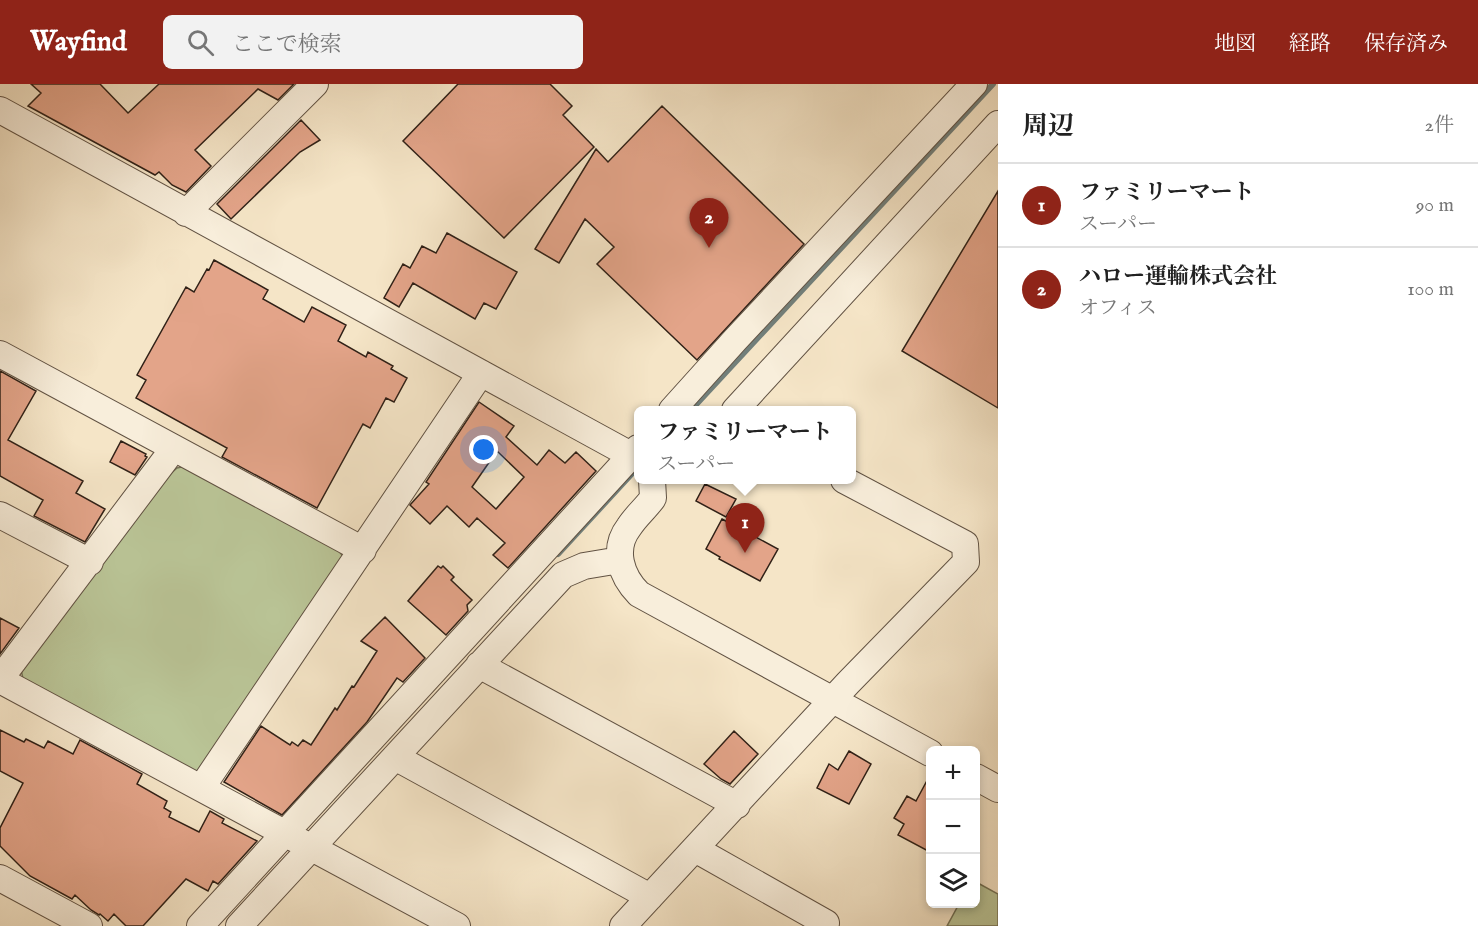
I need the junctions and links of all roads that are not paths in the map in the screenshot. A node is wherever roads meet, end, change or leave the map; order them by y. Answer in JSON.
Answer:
{"nodes":[{"id":1,"x":315,"y":84,"type":"edge"},
{"id":2,"x":974,"y":84,"type":"edge"},
{"id":3,"x":0,"y":110,"type":"edge"},
{"id":4,"x":998,"y":124,"type":"edge"},
{"id":5,"x":186,"y":213,"type":"junction"},
{"id":6,"x":0,"y":354,"type":"edge"},
{"id":7,"x":481,"y":373,"type":"junction"},
{"id":8,"x":676,"y":406,"type":"edge"},
{"id":9,"x":740,"y":406,"type":"edge"},
{"id":10,"x":174,"y":448,"type":"junction"},
{"id":11,"x":634,"y":453,"type":"edge"},
{"id":12,"x":634,"y":458,"type":"edge"},
{"id":13,"x":657,"y":484,"type":"edge"},
{"id":14,"x":852,"y":484,"type":"edge"},
{"id":15,"x":0,"y":515,"type":"edge"},
{"id":16,"x":363,"y":550,"type":"junction"},
{"id":17,"x":620,"y":560,"type":"junction"},
{"id":18,"x":90,"y":562,"type":"junction"},
{"id":19,"x":479,"y":665,"type":"junction"},
{"id":20,"x":0,"y":679,"type":"edge"},
{"id":21,"x":833,"y":700,"type":"junction"},
{"id":22,"x":926,"y":751,"type":"edge"},
{"id":23,"x":395,"y":757,"type":"junction"},
{"id":24,"x":980,"y":780,"type":"edge"},
{"id":25,"x":202,"y":787,"type":"junction"},
{"id":26,"x":998,"y":789,"type":"edge"},
{"id":27,"x":737,"y":805,"type":"junction"},
{"id":28,"x":297,"y":839,"type":"junction"},
{"id":29,"x":695,"y":849,"type":"junction"},
{"id":30,"x":0,"y":878,"type":"edge"},
{"id":31,"x":650,"y":897,"type":"junction"},
{"id":32,"x":826,"y":923,"type":"dead end"},
{"id":33,"x":89,"y":926,"type":"edge"},
{"id":34,"x":200,"y":926,"type":"edge"},
{"id":35,"x":239,"y":926,"type":"edge"},
{"id":36,"x":457,"y":926,"type":"edge"},
{"id":37,"x":623,"y":926,"type":"edge"}],
"edges":[{"from":1,"to":5,"type":"street"},
{"from":2,"to":8,"type":"street"},
{"from":3,"to":5,"type":"street"},
{"from":4,"to":9,"type":"street"},
{"from":5,"to":7,"type":"street"},
{"from":6,"to":10,"type":"street"},
{"from":7,"to":11,"type":"street"},
{"from":7,"to":16,"type":"street"},
{"from":10,"to":16,"type":"street"},
{"from":10,"to":18,"type":"street"},
{"from":12,"to":28,"type":"street"},
{"from":13,"to":17,"type":"street"},
{"from":14,"to":21,"type":"street"},
{"from":15,"to":18,"type":"street"},
{"from":16,"to":25,"type":"street"},
{"from":17,"to":19,"type":"street"},
{"from":17,"to":21,"type":"street"},
{"from":18,"to":20,"type":"street"},
{"from":19,"to":23,"type":"street"},
{"from":19,"to":27,"type":"street"},
{"from":20,"to":25,"type":"street"},
{"from":21,"to":22,"type":"street"},
{"from":21,"to":27,"type":"street"},
{"from":23,"to":28,"type":"street"},
{"from":23,"to":31,"type":"street"},
{"from":24,"to":26,"type":"street"},
{"from":25,"to":28,"type":"street"},
{"from":27,"to":29,"type":"street"},
{"from":28,"to":34,"type":"street"},
{"from":28,"to":35,"type":"street"},
{"from":28,"to":36,"type":"street"},
{"from":29,"to":31,"type":"street"},
{"from":29,"to":32,"type":"street"},
{"from":30,"to":33,"type":"street"},
{"from":31,"to":37,"type":"street"}]}
